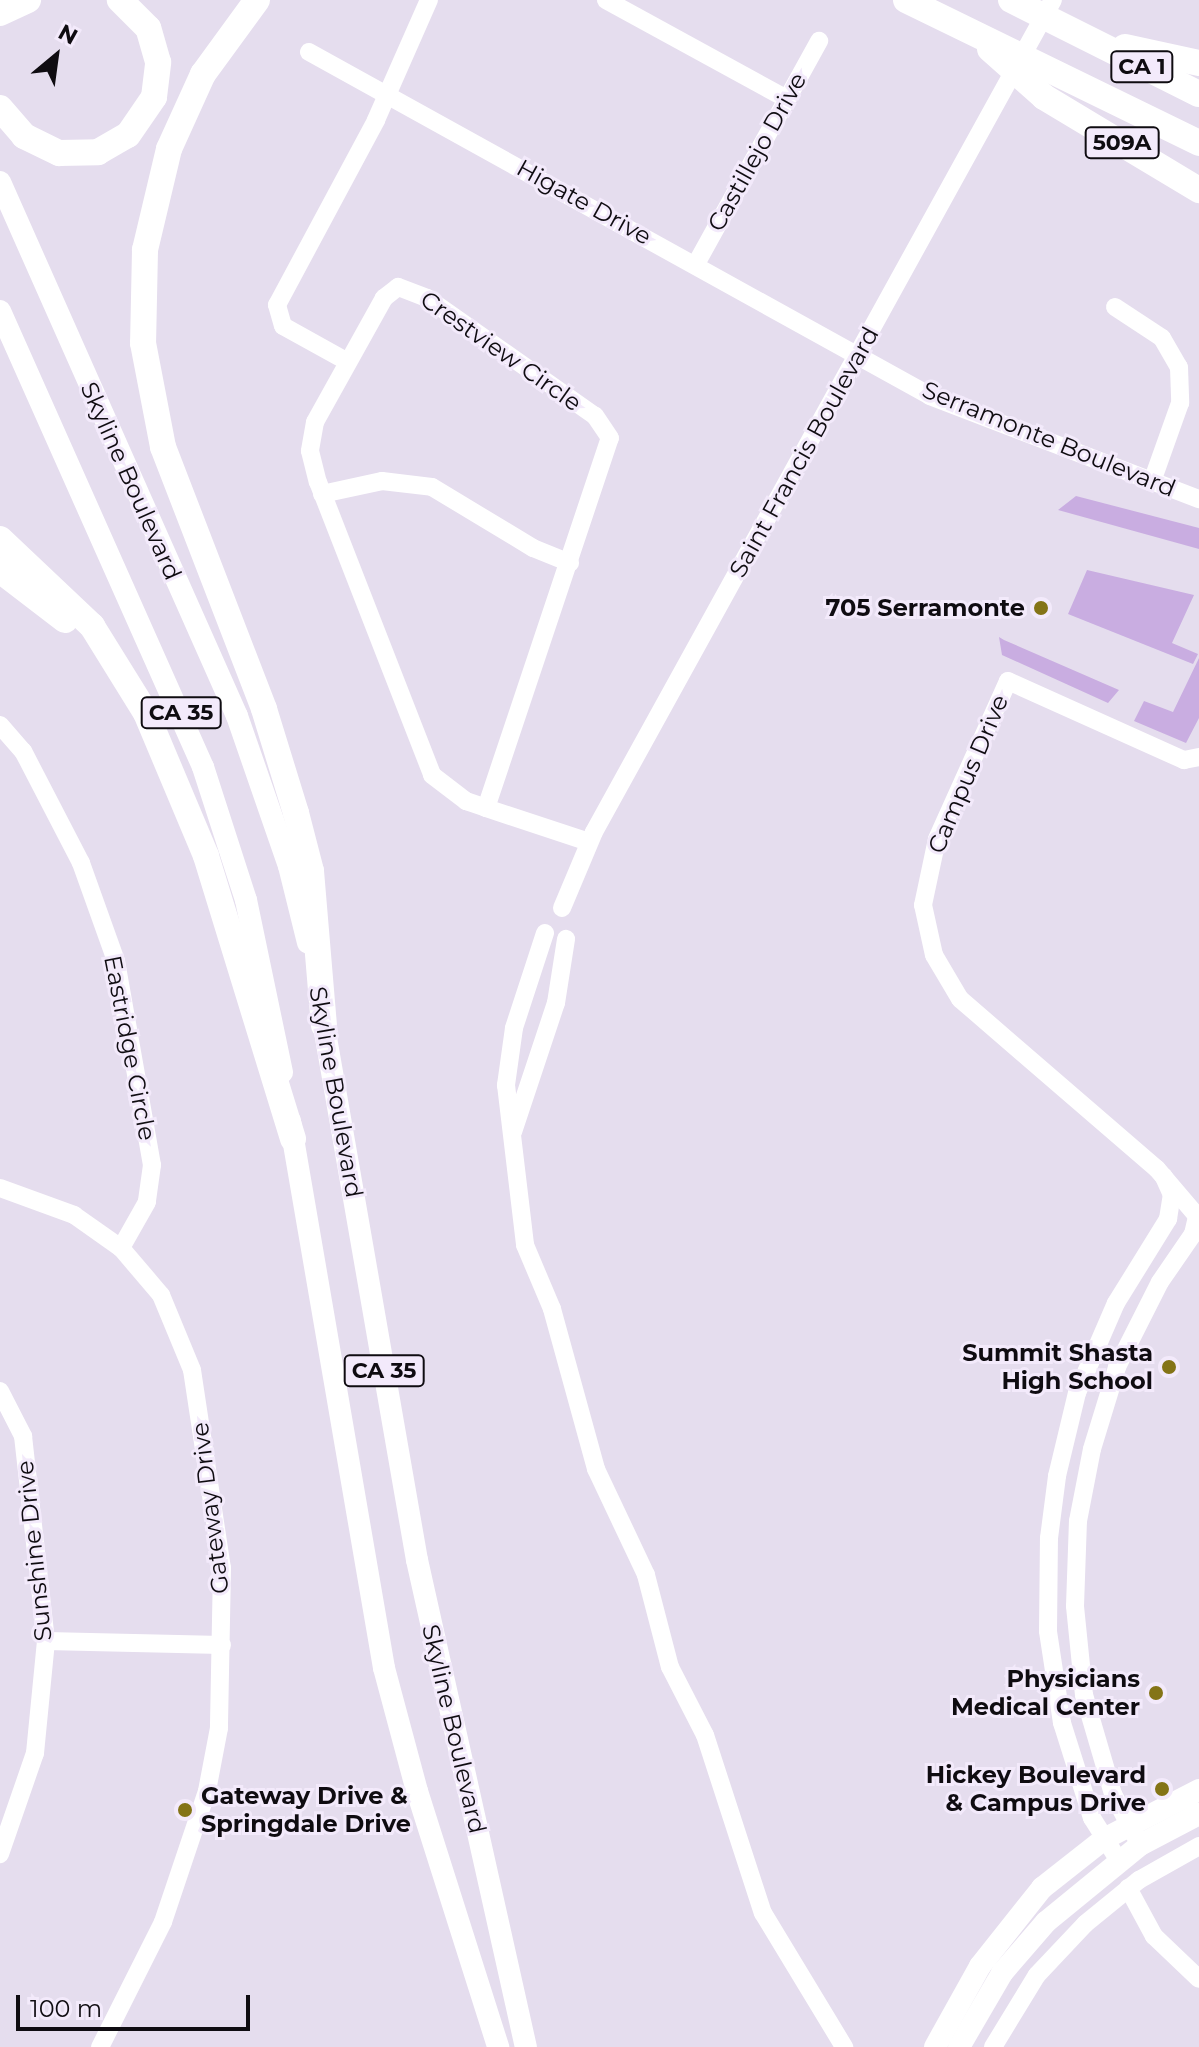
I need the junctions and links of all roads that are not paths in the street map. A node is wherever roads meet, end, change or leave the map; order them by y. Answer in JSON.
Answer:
{"nodes":[{"id":1,"x":28,"y":0,"type":"edge"},
{"id":2,"x":120,"y":0,"type":"edge"},
{"id":3,"x":257,"y":0,"type":"edge"},
{"id":4,"x":429,"y":0,"type":"edge"},
{"id":5,"x":606,"y":0,"type":"edge"},
{"id":6,"x":906,"y":0,"type":"edge"},
{"id":7,"x":1011,"y":0,"type":"edge"},
{"id":8,"x":1053,"y":0,"type":"edge"},
{"id":9,"x":0,"y":13,"type":"edge"},
{"id":10,"x":977,"y":35,"type":"junction"},
{"id":11,"x":1086,"y":38,"type":"junction"},
{"id":12,"x":819,"y":41,"type":"dead end"},
{"id":13,"x":309,"y":52,"type":"dead end"},
{"id":14,"x":1199,"y":63,"type":"edge"},
{"id":15,"x":1199,"y":94,"type":"edge"},
{"id":16,"x":388,"y":95,"type":"junction"},
{"id":17,"x":787,"y":99,"type":"junction"},
{"id":18,"x":0,"y":108,"type":"edge"},
{"id":19,"x":1199,"y":143,"type":"edge"},
{"id":20,"x":0,"y":182,"type":"edge"},
{"id":21,"x":1199,"y":190,"type":"edge"},
{"id":22,"x":696,"y":264,"type":"junction"},
{"id":23,"x":1115,"y":307,"type":"dead end"},
{"id":24,"x":0,"y":311,"type":"edge"},
{"id":25,"x":859,"y":353,"type":"junction"},
{"id":26,"x":348,"y":362,"type":"junction"},
{"id":27,"x":1153,"y":479,"type":"junction"},
{"id":28,"x":322,"y":494,"type":"junction"},
{"id":29,"x":1199,"y":499,"type":"edge"},
{"id":30,"x":0,"y":539,"type":"edge"},
{"id":31,"x":570,"y":563,"type":"junction"},
{"id":32,"x":0,"y":570,"type":"edge"},
{"id":33,"x":0,"y":725,"type":"edge"},
{"id":34,"x":153,"y":728,"type":"junction"},
{"id":35,"x":1199,"y":757,"type":"edge"},
{"id":36,"x":486,"y":808,"type":"junction"},
{"id":37,"x":589,"y":842,"type":"junction"},
{"id":38,"x":562,"y":908,"type":"dead end"},
{"id":39,"x":545,"y":933,"type":"dead end"},
{"id":40,"x":566,"y":939,"type":"dead end"},
{"id":41,"x":324,"y":1025,"type":"junction"},
{"id":42,"x":293,"y":1139,"type":"junction"},
{"id":43,"x":512,"y":1159,"type":"junction"},
{"id":44,"x":1157,"y":1169,"type":"junction"},
{"id":45,"x":0,"y":1188,"type":"edge"},
{"id":46,"x":121,"y":1248,"type":"junction"},
{"id":47,"x":0,"y":1391,"type":"edge"},
{"id":48,"x":46,"y":1641,"type":"junction"},
{"id":49,"x":222,"y":1645,"type":"junction"},
{"id":50,"x":1199,"y":1790,"type":"edge"},
{"id":51,"x":1199,"y":1814,"type":"edge"},
{"id":52,"x":1129,"y":1825,"type":"junction"},
{"id":53,"x":1104,"y":1839,"type":"junction"},
{"id":54,"x":1140,"y":1845,"type":"junction"},
{"id":55,"x":1199,"y":1846,"type":"edge"},
{"id":56,"x":0,"y":1854,"type":"edge"},
{"id":57,"x":1119,"y":1861,"type":"junction"},
{"id":58,"x":1128,"y":1888,"type":"junction"},
{"id":59,"x":1199,"y":1979,"type":"edge"},
{"id":60,"x":845,"y":2045,"type":"edge"},
{"id":61,"x":100,"y":2047,"type":"edge"},
{"id":62,"x":498,"y":2047,"type":"edge"},
{"id":63,"x":526,"y":2047,"type":"edge"},
{"id":64,"x":935,"y":2047,"type":"edge"},
{"id":65,"x":959,"y":2047,"type":"edge"},
{"id":66,"x":993,"y":2047,"type":"edge"}],
"edges":[{"from":1,"to":9,"type":"highway"},
{"from":2,"to":18,"type":"highway"},
{"from":3,"to":41,"type":"highway"},
{"from":4,"to":16,"type":"street"},
{"from":5,"to":17,"type":"street"},
{"from":6,"to":10,"type":"highway","number":"CA 1"},
{"from":7,"to":11,"type":"highway","number":"CA 1"},
{"from":8,"to":25,"type":"street","name":"Saint Francis Boulevard"},
{"from":10,"to":19,"type":"highway","number":"CA 1"},
{"from":10,"to":21,"type":"highway","number":"509A"},
{"from":11,"to":14,"type":"highway"},
{"from":11,"to":15,"type":"highway","number":"CA 1"},
{"from":12,"to":17,"type":"street","name":"Castillejo Drive"},
{"from":13,"to":16,"type":"street","name":"Higate Drive"},
{"from":16,"to":22,"type":"street","name":"Higate Drive"},
{"from":16,"to":26,"type":"street"},
{"from":17,"to":22,"type":"street","name":"Castillejo Drive"},
{"from":20,"to":41,"type":"main road","name":"Skyline Boulevard","number":"CA 35"},
{"from":22,"to":25,"type":"street","name":"Higate Drive"},
{"from":23,"to":27,"type":"street"},
{"from":24,"to":42,"type":"main road","name":"Skyline Boulevard","number":"CA 35"},
{"from":25,"to":27,"type":"street","name":"Serramonte Boulevard"},
{"from":25,"to":37,"type":"street","name":"Saint Francis Boulevard"},
{"from":26,"to":28,"type":"street","name":"Crestview Circle"},
{"from":26,"to":31,"type":"street","name":"Crestview Circle"},
{"from":27,"to":29,"type":"street","name":"Serramonte Boulevard"},
{"from":28,"to":31,"type":"street"},
{"from":28,"to":36,"type":"street","name":"Crestview Circle"},
{"from":30,"to":34,"type":"highway"},
{"from":31,"to":36,"type":"street","name":"Crestview Circle"},
{"from":32,"to":34,"type":"highway"},
{"from":33,"to":46,"type":"street","name":"Eastridge Circle"},
{"from":34,"to":42,"type":"highway"},
{"from":35,"to":44,"type":"street","name":"Campus Drive"},
{"from":36,"to":37,"type":"street","name":"Crestview Circle"},
{"from":37,"to":38,"type":"street","name":"Saint Francis Boulevard"},
{"from":39,"to":43,"type":"street"},
{"from":40,"to":43,"type":"street"},
{"from":41,"to":63,"type":"main road","name":"Skyline Boulevard","number":"CA 35"},
{"from":42,"to":62,"type":"main road","name":"Skyline Boulevard","number":"CA 35"},
{"from":43,"to":60,"type":"street"},
{"from":44,"to":52,"type":"street","name":"Campus Drive"},
{"from":44,"to":53,"type":"street","name":"Campus Drive"},
{"from":45,"to":46,"type":"street","name":"Gateway Drive"},
{"from":46,"to":49,"type":"street","name":"Gateway Drive"},
{"from":47,"to":48,"type":"street","name":"Sunshine Drive"},
{"from":48,"to":49,"type":"street"},
{"from":48,"to":56,"type":"street","name":"Sunshine Drive"},
{"from":49,"to":61,"type":"street","name":"Gateway Drive"},
{"from":50,"to":52,"type":"main road"},
{"from":51,"to":54,"type":"main road"},
{"from":52,"to":53,"type":"main road"},
{"from":52,"to":54,"type":"street","name":"Campus Drive"},
{"from":53,"to":57,"type":"street","name":"Campus Drive"},
{"from":53,"to":64,"type":"main road"},
{"from":54,"to":57,"type":"main road"},
{"from":55,"to":58,"type":"street"},
{"from":57,"to":65,"type":"main road"},
{"from":58,"to":59,"type":"street"},
{"from":58,"to":66,"type":"street"}]}
